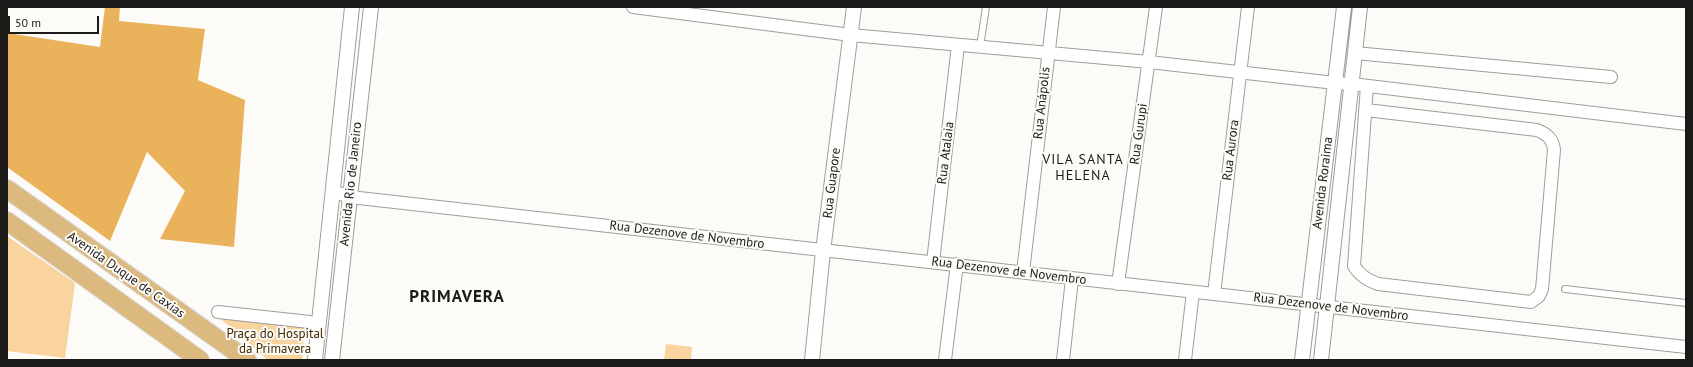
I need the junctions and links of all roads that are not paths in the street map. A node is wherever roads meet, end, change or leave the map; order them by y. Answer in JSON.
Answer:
{"nodes":[{"id":1,"x":352,"y":7,"type":"edge"},
{"id":2,"x":371,"y":7,"type":"edge"},
{"id":3,"x":633,"y":7,"type":"edge"},
{"id":4,"x":854,"y":7,"type":"edge"},
{"id":5,"x":986,"y":7,"type":"edge"},
{"id":6,"x":1054,"y":7,"type":"edge"},
{"id":7,"x":1156,"y":7,"type":"edge"},
{"id":8,"x":1248,"y":7,"type":"edge"},
{"id":9,"x":1344,"y":7,"type":"edge"},
{"id":10,"x":1360,"y":7,"type":"edge"},
{"id":11,"x":851,"y":35,"type":"junction"},
{"id":12,"x":958,"y":45,"type":"junction"},
{"id":13,"x":980,"y":47,"type":"junction"},
{"id":14,"x":1048,"y":53,"type":"junction"},
{"id":15,"x":1355,"y":53,"type":"junction"},
{"id":16,"x":1149,"y":62,"type":"junction"},
{"id":17,"x":1240,"y":73,"type":"junction"},
{"id":18,"x":1611,"y":77,"type":"dead end"},
{"id":19,"x":1335,"y":84,"type":"junction"},
{"id":20,"x":1352,"y":84,"type":"junction"},
{"id":21,"x":1367,"y":86,"type":"junction"},
{"id":22,"x":1366,"y":110,"type":"junction"},
{"id":23,"x":1686,"y":124,"type":"edge"},
{"id":24,"x":7,"y":190,"type":"edge"},
{"id":25,"x":332,"y":191,"type":"junction"},
{"id":26,"x":350,"y":197,"type":"junction"},
{"id":27,"x":7,"y":221,"type":"edge"},
{"id":28,"x":823,"y":251,"type":"junction"},
{"id":29,"x":933,"y":262,"type":"junction"},
{"id":30,"x":957,"y":264,"type":"junction"},
{"id":31,"x":1023,"y":272,"type":"junction"},
{"id":32,"x":1072,"y":279,"type":"junction"},
{"id":33,"x":1118,"y":284,"type":"junction"},
{"id":34,"x":1565,"y":289,"type":"dead end"},
{"id":35,"x":1193,"y":292,"type":"junction"},
{"id":36,"x":1214,"y":294,"type":"junction"},
{"id":37,"x":1686,"y":303,"type":"edge"},
{"id":38,"x":1308,"y":305,"type":"junction"},
{"id":39,"x":1328,"y":308,"type":"junction"},
{"id":40,"x":218,"y":312,"type":"dead end"},
{"id":41,"x":319,"y":323,"type":"junction"},
{"id":42,"x":1686,"y":347,"type":"edge"},
{"id":43,"x":184,"y":355,"type":"edge"},
{"id":44,"x":200,"y":360,"type":"edge"},
{"id":45,"x":247,"y":360,"type":"edge"},
{"id":46,"x":315,"y":360,"type":"edge"},
{"id":47,"x":332,"y":360,"type":"edge"},
{"id":48,"x":812,"y":360,"type":"edge"},
{"id":49,"x":945,"y":360,"type":"edge"},
{"id":50,"x":1063,"y":360,"type":"edge"},
{"id":51,"x":1184,"y":360,"type":"edge"},
{"id":52,"x":1302,"y":360,"type":"edge"},
{"id":53,"x":1321,"y":360,"type":"edge"}],
"edges":[{"from":1,"to":25,"type":"street","name":"Avenida Rio de Janeiro"},
{"from":2,"to":26,"type":"street","name":"Avenida Rio de Janeiro"},
{"from":3,"to":11,"type":"street"},
{"from":4,"to":11,"type":"street","name":"Rua Guapore"},
{"from":5,"to":13,"type":"lane"},
{"from":6,"to":14,"type":"street","name":"Rua Anápolis"},
{"from":7,"to":16,"type":"street","name":"Rua Gurupi"},
{"from":8,"to":17,"type":"street","name":"Rua Aurora"},
{"from":9,"to":19,"type":"street","name":"Avenida Roraima"},
{"from":10,"to":15,"type":"street","name":"Avenida Roraima"},
{"from":11,"to":12,"type":"street"},
{"from":11,"to":28,"type":"street","name":"Rua Guapore"},
{"from":12,"to":13,"type":"street"},
{"from":12,"to":29,"type":"street","name":"Rua Atalaia"},
{"from":13,"to":14,"type":"street"},
{"from":14,"to":16,"type":"street"},
{"from":14,"to":31,"type":"street","name":"Rua Anápolis"},
{"from":15,"to":18,"type":"street"},
{"from":15,"to":20,"type":"street","name":"Avenida Roraima"},
{"from":16,"to":17,"type":"street"},
{"from":16,"to":33,"type":"street","name":"Rua Gurupi"},
{"from":17,"to":19,"type":"street"},
{"from":17,"to":36,"type":"street","name":"Rua Aurora"},
{"from":19,"to":20,"type":"street"},
{"from":19,"to":38,"type":"street","name":"Avenida Roraima"},
{"from":20,"to":21,"type":"street"},
{"from":20,"to":39,"type":"street","name":"Avenida Roraima"},
{"from":21,"to":22,"type":"street"},
{"from":21,"to":23,"type":"street"},
{"from":22,"to":22,"type":"street"},
{"from":24,"to":45,"type":"main road","name":"Avenida Duque de Caxias"},
{"from":25,"to":26,"type":"street","name":"Rua Dezenove de Novembro"},
{"from":25,"to":41,"type":"street","name":"Avenida Rio de Janeiro"},
{"from":26,"to":28,"type":"street","name":"Rua Dezenove de Novembro"},
{"from":26,"to":47,"type":"street","name":"Avenida Rio de Janeiro"},
{"from":27,"to":43,"type":"main road","name":"Avenida Duque de Caxias"},
{"from":28,"to":29,"type":"street","name":"Rua Dezenove de Novembro"},
{"from":28,"to":48,"type":"street","name":"Rua Guapore"},
{"from":29,"to":30,"type":"street","name":"Rua Dezenove de Novembro"},
{"from":30,"to":31,"type":"street","name":"Rua Dezenove de Novembro"},
{"from":30,"to":49,"type":"street"},
{"from":31,"to":32,"type":"street","name":"Rua Dezenove de Novembro"},
{"from":32,"to":33,"type":"street","name":"Rua Dezenove de Novembro"},
{"from":32,"to":50,"type":"street"},
{"from":33,"to":35,"type":"street","name":"Rua Dezenove de Novembro"},
{"from":34,"to":37,"type":"lane"},
{"from":35,"to":36,"type":"street","name":"Rua Dezenove de Novembro"},
{"from":35,"to":51,"type":"street"},
{"from":36,"to":38,"type":"street","name":"Rua Dezenove de Novembro"},
{"from":38,"to":39,"type":"street","name":"Rua Dezenove de Novembro"},
{"from":38,"to":52,"type":"street","name":"Avenida Roraima"},
{"from":39,"to":42,"type":"street","name":"Rua Dezenove de Novembro"},
{"from":39,"to":53,"type":"street","name":"Avenida Roraima"},
{"from":40,"to":41,"type":"street"},
{"from":41,"to":46,"type":"street","name":"Avenida Rio de Janeiro"},
{"from":43,"to":44,"type":"main road","name":"Avenida Duque de Caxias"}]}
